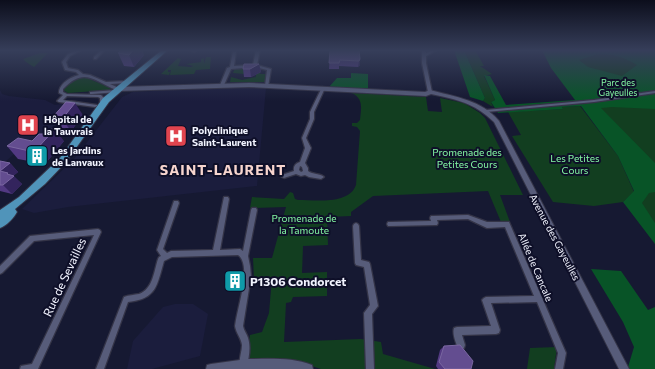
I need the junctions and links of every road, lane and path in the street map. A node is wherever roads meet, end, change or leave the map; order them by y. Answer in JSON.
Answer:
{"nodes":[{"id":1,"x":65,"y":67,"type":"edge"},
{"id":2,"x":145,"y":67,"type":"edge"},
{"id":3,"x":232,"y":67,"type":"edge"},
{"id":4,"x":261,"y":67,"type":"edge"},
{"id":5,"x":425,"y":67,"type":"edge"},
{"id":6,"x":81,"y":75,"type":"junction"},
{"id":7,"x":130,"y":80,"type":"junction"},
{"id":8,"x":105,"y":83,"type":"junction"},
{"id":9,"x":222,"y":85,"type":"junction"},
{"id":10,"x":267,"y":86,"type":"junction"},
{"id":11,"x":145,"y":88,"type":"junction"},
{"id":12,"x":322,"y":88,"type":"junction"},
{"id":13,"x":117,"y":90,"type":"junction"},
{"id":14,"x":655,"y":92,"type":"edge"},
{"id":15,"x":94,"y":93,"type":"junction"},
{"id":16,"x":430,"y":94,"type":"junction"},
{"id":17,"x":66,"y":95,"type":"junction"},
{"id":18,"x":74,"y":95,"type":"junction"},
{"id":19,"x":101,"y":104,"type":"junction"},
{"id":20,"x":486,"y":111,"type":"junction"},
{"id":21,"x":302,"y":165,"type":"junction"},
{"id":22,"x":296,"y":172,"type":"junction"},
{"id":23,"x":304,"y":172,"type":"junction"},
{"id":24,"x":284,"y":176,"type":"dead end"},
{"id":25,"x":321,"y":178,"type":"dead end"},
{"id":26,"x":22,"y":200,"type":"junction"},
{"id":27,"x":226,"y":200,"type":"dead end"},
{"id":28,"x":176,"y":203,"type":"dead end"},
{"id":29,"x":254,"y":210,"type":"dead end"},
{"id":30,"x":0,"y":215,"type":"edge"},
{"id":31,"x":0,"y":224,"type":"edge"},
{"id":32,"x":390,"y":224,"type":"dead end"},
{"id":33,"x":356,"y":226,"type":"dead end"},
{"id":34,"x":216,"y":252,"type":"junction"},
{"id":35,"x":165,"y":255,"type":"junction"},
{"id":36,"x":245,"y":255,"type":"junction"},
{"id":37,"x":0,"y":271,"type":"edge"},
{"id":38,"x":538,"y":299,"type":"junction"},
{"id":39,"x":461,"y":345,"type":"edge"},
{"id":40,"x":243,"y":365,"type":"junction"},
{"id":41,"x":623,"y":367,"type":"edge"},
{"id":42,"x":24,"y":369,"type":"edge"},
{"id":43,"x":34,"y":369,"type":"edge"},
{"id":44,"x":100,"y":369,"type":"edge"},
{"id":45,"x":211,"y":369,"type":"edge"},
{"id":46,"x":307,"y":369,"type":"edge"},
{"id":47,"x":370,"y":369,"type":"edge"},
{"id":48,"x":559,"y":369,"type":"edge"}],
"edges":[{"from":1,"to":6,"type":"street"},
{"from":2,"to":7,"type":"main road"},
{"from":3,"to":9,"type":"street"},
{"from":4,"to":10,"type":"street"},
{"from":5,"to":16,"type":"street"},
{"from":6,"to":8,"type":"street"},
{"from":6,"to":17,"type":"street"},
{"from":7,"to":8,"type":"street"},
{"from":7,"to":11,"type":"street"},
{"from":7,"to":13,"type":"main road"},
{"from":8,"to":13,"type":"street"},
{"from":9,"to":10,"type":"street"},
{"from":9,"to":11,"type":"street"},
{"from":10,"to":12,"type":"street"},
{"from":11,"to":13,"type":"street"},
{"from":12,"to":16,"type":"street"},
{"from":12,"to":21,"type":"street"},
{"from":13,"to":15,"type":"street"},
{"from":13,"to":19,"type":"main road"},
{"from":14,"to":20,"type":"street"},
{"from":15,"to":18,"type":"street"},
{"from":15,"to":19,"type":"street"},
{"from":16,"to":20,"type":"street"},
{"from":17,"to":18,"type":"street"},
{"from":17,"to":19,"type":"street"},
{"from":18,"to":19,"type":"street"},
{"from":19,"to":26,"type":"main road"},
{"from":20,"to":41,"type":"street","name":"Avenue des Gayeulles"},
{"from":21,"to":22,"type":"street"},
{"from":21,"to":23,"type":"street"},
{"from":22,"to":23,"type":"street"},
{"from":22,"to":24,"type":"street"},
{"from":23,"to":25,"type":"street"},
{"from":26,"to":30,"type":"main road"},
{"from":26,"to":31,"type":"main road"},
{"from":27,"to":34,"type":"street"},
{"from":28,"to":35,"type":"street"},
{"from":29,"to":36,"type":"street"},
{"from":32,"to":38,"type":"street","name":"Allée de Cancale"},
{"from":33,"to":47,"type":"street"},
{"from":34,"to":35,"type":"street"},
{"from":34,"to":36,"type":"street"},
{"from":35,"to":44,"type":"street"},
{"from":36,"to":40,"type":"street"},
{"from":37,"to":43,"type":"street","name":"Rue de Sevailles"},
{"from":38,"to":39,"type":"street"},
{"from":38,"to":48,"type":"street","name":"Allée de Cancale"},
{"from":40,"to":45,"type":"street"},
{"from":40,"to":46,"type":"street"},
{"from":42,"to":43,"type":"street","name":"Rue de Sevailles"}]}
